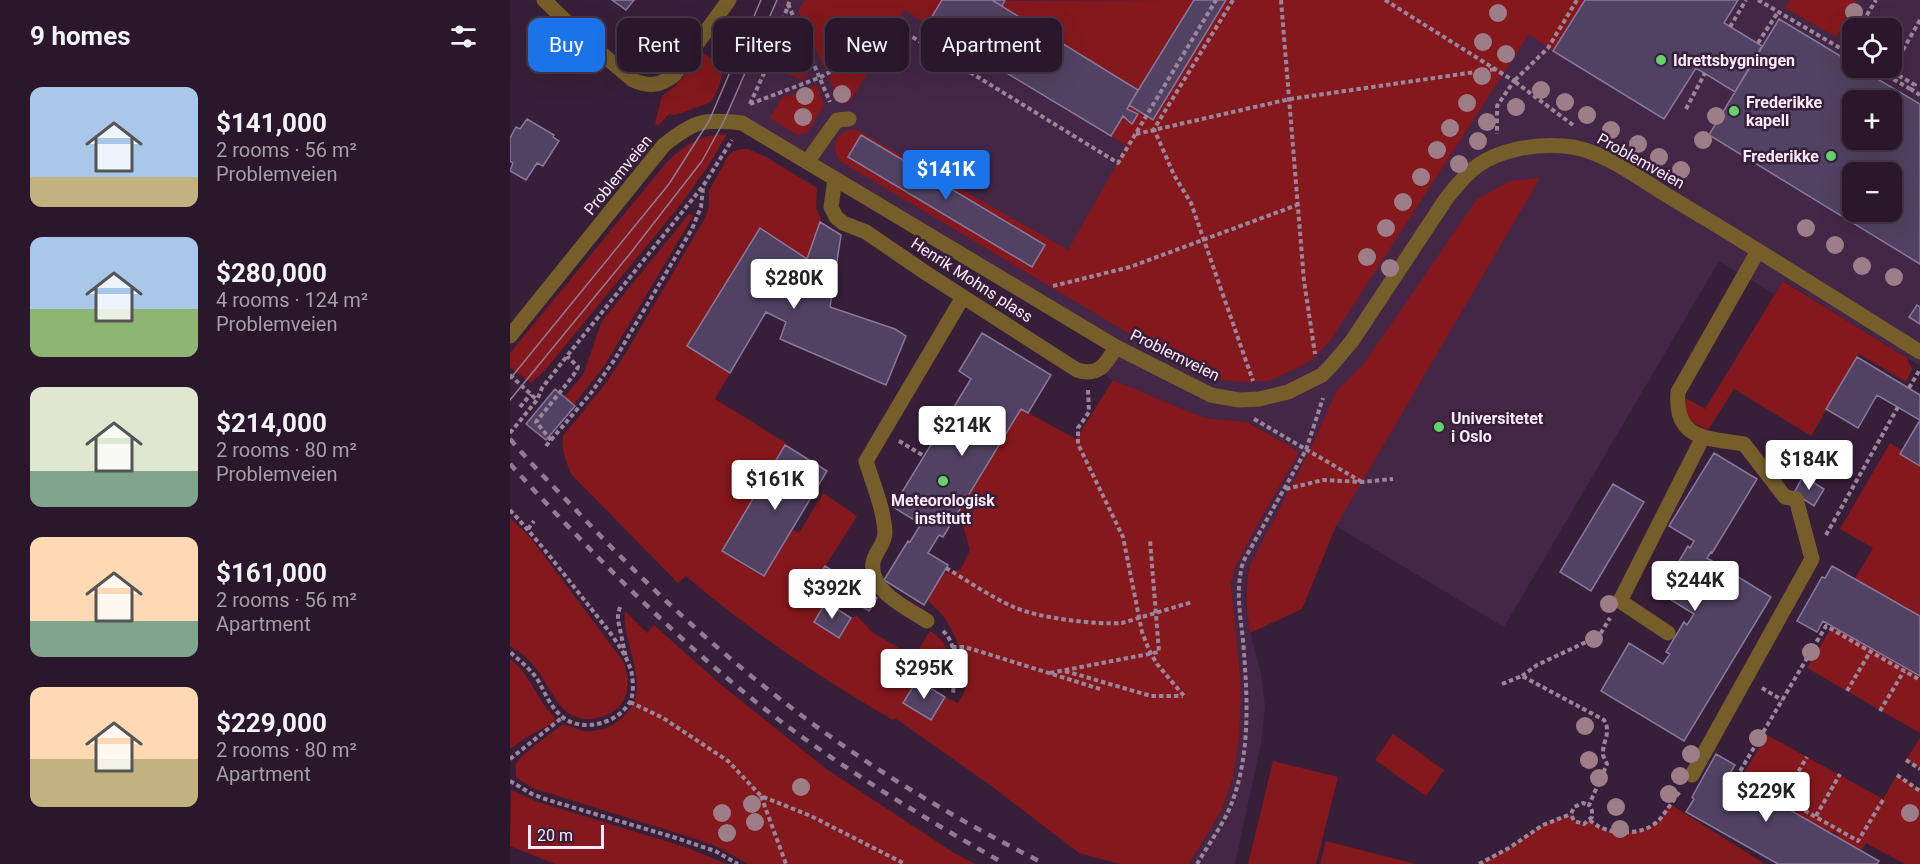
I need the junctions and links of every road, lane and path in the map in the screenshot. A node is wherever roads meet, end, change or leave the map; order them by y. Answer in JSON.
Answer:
{"nodes":[{"id":1,"x":544,"y":0,"type":"edge"},
{"id":2,"x":729,"y":0,"type":"edge"},
{"id":3,"x":1216,"y":0,"type":"edge"},
{"id":4,"x":1233,"y":0,"type":"edge"},
{"id":5,"x":1281,"y":0,"type":"edge"},
{"id":6,"x":1385,"y":0,"type":"edge"},
{"id":7,"x":1577,"y":0,"type":"edge"},
{"id":8,"x":1746,"y":0,"type":"edge"},
{"id":9,"x":1758,"y":0,"type":"edge"},
{"id":10,"x":1875,"y":0,"type":"edge"},
{"id":11,"x":789,"y":2,"type":"edge"},
{"id":12,"x":1778,"y":12,"type":"junction"},
{"id":13,"x":783,"y":18,"type":"edge"},
{"id":14,"x":1865,"y":18,"type":"edge"},
{"id":15,"x":1920,"y":20,"type":"edge"},
{"id":16,"x":1730,"y":27,"type":"dead end"},
{"id":17,"x":701,"y":38,"type":"edge"},
{"id":18,"x":1758,"y":44,"type":"dead end"},
{"id":19,"x":1842,"y":49,"type":"edge"},
{"id":20,"x":617,"y":66,"type":"edge"},
{"id":21,"x":1496,"y":69,"type":"junction"},
{"id":22,"x":624,"y":72,"type":"edge"},
{"id":23,"x":676,"y":72,"type":"edge"},
{"id":24,"x":765,"y":72,"type":"edge"},
{"id":25,"x":1705,"y":73,"type":"dead end"},
{"id":26,"x":821,"y":77,"type":"junction"},
{"id":27,"x":1891,"y":78,"type":"edge"},
{"id":28,"x":1514,"y":81,"type":"junction"},
{"id":29,"x":1912,"y":90,"type":"junction"},
{"id":30,"x":1920,"y":95,"type":"edge"},
{"id":31,"x":1290,"y":99,"type":"junction"},
{"id":32,"x":1686,"y":109,"type":"dead end"},
{"id":33,"x":843,"y":119,"type":"joint"},
{"id":34,"x":1574,"y":126,"type":"dead end"},
{"id":35,"x":1154,"y":129,"type":"junction"},
{"id":36,"x":736,"y":134,"type":"dead end"},
{"id":37,"x":1135,"y":134,"type":"junction"},
{"id":38,"x":1497,"y":134,"type":"dead end"},
{"id":39,"x":807,"y":162,"type":"junction"},
{"id":40,"x":835,"y":179,"type":"junction"},
{"id":41,"x":703,"y":186,"type":"junction"},
{"id":42,"x":1297,"y":205,"type":"junction"},
{"id":43,"x":1204,"y":241,"type":"junction"},
{"id":44,"x":1758,"y":250,"type":"junction"},
{"id":45,"x":1023,"y":292,"type":"junction"},
{"id":46,"x":963,"y":297,"type":"junction"},
{"id":47,"x":510,"y":336,"type":"edge"},
{"id":48,"x":1116,"y":347,"type":"junction"},
{"id":49,"x":1920,"y":352,"type":"edge"},
{"id":50,"x":567,"y":356,"type":"junction"},
{"id":51,"x":1920,"y":369,"type":"edge"},
{"id":52,"x":1086,"y":373,"type":"junction"},
{"id":53,"x":510,"y":375,"type":"edge"},
{"id":54,"x":1316,"y":378,"type":"junction"},
{"id":55,"x":1909,"y":388,"type":"dead end"},
{"id":56,"x":531,"y":394,"type":"junction"},
{"id":57,"x":1324,"y":394,"type":"dead end"},
{"id":58,"x":537,"y":400,"type":"junction"},
{"id":59,"x":1250,"y":400,"type":"junction"},
{"id":60,"x":520,"y":407,"type":"dead end"},
{"id":61,"x":1898,"y":407,"type":"dead end"},
{"id":62,"x":1251,"y":418,"type":"dead end"},
{"id":63,"x":883,"y":432,"type":"junction"},
{"id":64,"x":510,"y":433,"type":"edge"},
{"id":65,"x":1703,"y":437,"type":"junction"},
{"id":66,"x":551,"y":440,"type":"junction"},
{"id":67,"x":546,"y":446,"type":"dead end"},
{"id":68,"x":1306,"y":450,"type":"junction"},
{"id":69,"x":924,"y":456,"type":"dead end"},
{"id":70,"x":1393,"y":479,"type":"dead end"},
{"id":71,"x":1362,"y":482,"type":"junction"},
{"id":72,"x":1285,"y":489,"type":"junction"},
{"id":73,"x":510,"y":510,"type":"edge"},
{"id":74,"x":534,"y":521,"type":"dead end"},
{"id":75,"x":528,"y":529,"type":"junction"},
{"id":76,"x":1150,"y":540,"type":"dead end"},
{"id":77,"x":1812,"y":559,"type":"junction"},
{"id":78,"x":946,"y":568,"type":"dead end"},
{"id":79,"x":1620,"y":601,"type":"junction"},
{"id":80,"x":1192,"y":602,"type":"dead end"},
{"id":81,"x":620,"y":607,"type":"dead end"},
{"id":82,"x":1155,"y":613,"type":"junction"},
{"id":83,"x":1140,"y":617,"type":"junction"},
{"id":84,"x":927,"y":621,"type":"joint"},
{"id":85,"x":1668,"y":633,"type":"dead end"},
{"id":86,"x":952,"y":647,"type":"junction"},
{"id":87,"x":510,"y":652,"type":"edge"},
{"id":88,"x":1870,"y":652,"type":"junction"},
{"id":89,"x":1151,"y":653,"type":"junction"},
{"id":90,"x":627,"y":658,"type":"junction"},
{"id":91,"x":1063,"y":671,"type":"junction"},
{"id":92,"x":1904,"y":671,"type":"junction"},
{"id":93,"x":1050,"y":673,"type":"junction"},
{"id":94,"x":1522,"y":676,"type":"junction"},
{"id":95,"x":1920,"y":680,"type":"edge"},
{"id":96,"x":1502,"y":684,"type":"dead end"},
{"id":97,"x":1100,"y":689,"type":"dead end"},
{"id":98,"x":1763,"y":689,"type":"dead end"},
{"id":99,"x":1847,"y":691,"type":"dead end"},
{"id":100,"x":953,"y":694,"type":"dead end"},
{"id":101,"x":1782,"y":700,"type":"junction"},
{"id":102,"x":630,"y":702,"type":"junction"},
{"id":103,"x":1880,"y":711,"type":"dead end"},
{"id":104,"x":563,"y":717,"type":"junction"},
{"id":105,"x":1808,"y":757,"type":"dead end"},
{"id":106,"x":510,"y":759,"type":"edge"},
{"id":107,"x":1906,"y":760,"type":"dead end"},
{"id":108,"x":1920,"y":769,"type":"edge"},
{"id":109,"x":1840,"y":774,"type":"dead end"},
{"id":110,"x":1692,"y":775,"type":"joint"},
{"id":111,"x":1897,"y":776,"type":"dead end"},
{"id":112,"x":510,"y":781,"type":"edge"},
{"id":113,"x":1920,"y":791,"type":"edge"},
{"id":114,"x":761,"y":796,"type":"junction"},
{"id":115,"x":1783,"y":797,"type":"junction"},
{"id":116,"x":1883,"y":800,"type":"dead end"},
{"id":117,"x":1589,"y":806,"type":"junction"},
{"id":118,"x":1571,"y":814,"type":"junction"},
{"id":119,"x":1816,"y":816,"type":"junction"},
{"id":120,"x":1590,"y":820,"type":"junction"},
{"id":121,"x":738,"y":864,"type":"edge"},
{"id":122,"x":786,"y":864,"type":"edge"},
{"id":123,"x":905,"y":864,"type":"edge"},
{"id":124,"x":1197,"y":864,"type":"edge"},
{"id":125,"x":1479,"y":864,"type":"edge"}],
"edges":[{"from":1,"to":20,"type":"street"},
{"from":2,"to":17,"type":"street"},
{"from":3,"to":37,"type":"path"},
{"from":4,"to":35,"type":"path"},
{"from":5,"to":31,"type":"path"},
{"from":6,"to":21,"type":"path"},
{"from":7,"to":28,"type":"path"},
{"from":8,"to":16,"type":"path"},
{"from":9,"to":12,"type":"path"},
{"from":10,"to":14,"type":"path"},
{"from":11,"to":13,"type":"path"},
{"from":11,"to":26,"type":"path"},
{"from":12,"to":18,"type":"path"},
{"from":12,"to":19,"type":"path"},
{"from":15,"to":29,"type":"path"},
{"from":21,"to":28,"type":"path"},
{"from":21,"to":31,"type":"path"},
{"from":22,"to":23,"type":"street"},
{"from":24,"to":26,"type":"path"},
{"from":25,"to":32,"type":"path"},
{"from":26,"to":33,"type":"path"},
{"from":26,"to":37,"type":"path"},
{"from":27,"to":29,"type":"path"},
{"from":28,"to":34,"type":"path"},
{"from":28,"to":38,"type":"path"},
{"from":29,"to":30,"type":"path"},
{"from":31,"to":35,"type":"path"},
{"from":31,"to":42,"type":"path"},
{"from":33,"to":39,"type":"street"},
{"from":35,"to":37,"type":"path"},
{"from":35,"to":43,"type":"path"},
{"from":36,"to":41,"type":"path"},
{"from":39,"to":40,"type":"street","name":"Problemveien"},
{"from":39,"to":47,"type":"street","name":"Problemveien"},
{"from":40,"to":45,"type":"street","name":"Problemveien"},
{"from":40,"to":46,"type":"street","name":"Henrik Mohns plass"},
{"from":41,"to":50,"type":"path"},
{"from":41,"to":66,"type":"path"},
{"from":42,"to":43,"type":"path"},
{"from":42,"to":54,"type":"path"},
{"from":43,"to":45,"type":"path"},
{"from":43,"to":59,"type":"path"},
{"from":44,"to":49,"type":"street","name":"Problemveien"},
{"from":44,"to":54,"type":"street","name":"Problemveien"},
{"from":44,"to":65,"type":"street"},
{"from":45,"to":48,"type":"street","name":"Problemveien"},
{"from":46,"to":52,"type":"street","name":"Henrik Mohns plass"},
{"from":46,"to":63,"type":"street"},
{"from":48,"to":52,"type":"street"},
{"from":48,"to":59,"type":"street","name":"Problemveien"},
{"from":50,"to":58,"type":"path"},
{"from":50,"to":66,"type":"path"},
{"from":51,"to":55,"type":"path"},
{"from":52,"to":83,"type":"path"},
{"from":53,"to":56,"type":"path"},
{"from":54,"to":59,"type":"street","name":"Problemveien"},
{"from":56,"to":58,"type":"path"},
{"from":56,"to":60,"type":"path"},
{"from":57,"to":68,"type":"path"},
{"from":58,"to":64,"type":"path"},
{"from":61,"to":77,"type":"path"},
{"from":62,"to":68,"type":"path"},
{"from":63,"to":69,"type":"path"},
{"from":63,"to":84,"type":"street"},
{"from":65,"to":77,"type":"street"},
{"from":65,"to":79,"type":"street"},
{"from":66,"to":67,"type":"path"},
{"from":68,"to":71,"type":"path"},
{"from":68,"to":72,"type":"path"},
{"from":70,"to":71,"type":"path"},
{"from":71,"to":72,"type":"path"},
{"from":72,"to":124,"type":"path"},
{"from":73,"to":75,"type":"path"},
{"from":74,"to":75,"type":"path"},
{"from":75,"to":90,"type":"path"},
{"from":76,"to":82,"type":"path"},
{"from":77,"to":110,"type":"street"},
{"from":78,"to":83,"type":"path"},
{"from":79,"to":85,"type":"street"},
{"from":79,"to":94,"type":"path"},
{"from":80,"to":82,"type":"path"},
{"from":81,"to":90,"type":"path"},
{"from":82,"to":83,"type":"path"},
{"from":82,"to":89,"type":"path"},
{"from":83,"to":89,"type":"path"},
{"from":84,"to":86,"type":"path"},
{"from":86,"to":93,"type":"path"},
{"from":86,"to":100,"type":"path"},
{"from":87,"to":104,"type":"path"},
{"from":88,"to":92,"type":"path"},
{"from":88,"to":99,"type":"path"},
{"from":88,"to":101,"type":"path"},
{"from":89,"to":91,"type":"path"},
{"from":89,"to":91,"type":"path"},
{"from":90,"to":102,"type":"path"},
{"from":91,"to":93,"type":"path"},
{"from":92,"to":95,"type":"path"},
{"from":92,"to":103,"type":"path"},
{"from":93,"to":97,"type":"path"},
{"from":94,"to":96,"type":"path"},
{"from":94,"to":117,"type":"path"},
{"from":98,"to":101,"type":"path"},
{"from":101,"to":115,"type":"path"},
{"from":102,"to":104,"type":"path"},
{"from":102,"to":114,"type":"path"},
{"from":104,"to":106,"type":"path"},
{"from":105,"to":115,"type":"path"},
{"from":107,"to":108,"type":"path"},
{"from":109,"to":119,"type":"path"},
{"from":110,"to":120,"type":"path"},
{"from":111,"to":113,"type":"path"},
{"from":112,"to":121,"type":"path"},
{"from":114,"to":122,"type":"path"},
{"from":114,"to":123,"type":"path"},
{"from":115,"to":119,"type":"path"},
{"from":116,"to":119,"type":"path"},
{"from":117,"to":118,"type":"path"},
{"from":117,"to":120,"type":"path"},
{"from":118,"to":120,"type":"path"},
{"from":118,"to":125,"type":"path"}]}
